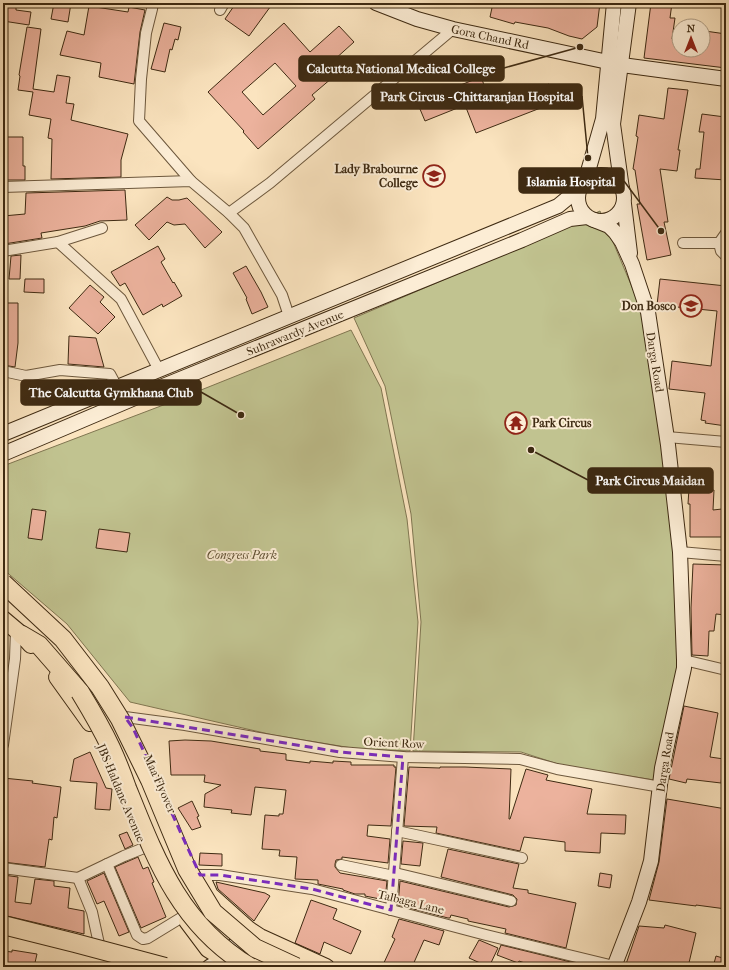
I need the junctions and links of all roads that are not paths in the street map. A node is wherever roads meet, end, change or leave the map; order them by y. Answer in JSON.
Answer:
{"nodes":[{"id":1,"x":153,"y":3,"type":"edge"},
{"id":2,"x":376,"y":3,"type":"edge"},
{"id":3,"x":614,"y":3,"type":"edge"},
{"id":4,"x":629,"y":3,"type":"edge"},
{"id":5,"x":452,"y":29,"type":"junction"},
{"id":6,"x":615,"y":64,"type":"junction"},
{"id":7,"x":726,"y":79,"type":"edge"},
{"id":8,"x":191,"y":181,"type":"junction"},
{"id":9,"x":583,"y":185,"type":"junction"},
{"id":10,"x":3,"y":187,"type":"edge"},
{"id":11,"x":622,"y":189,"type":"junction"},
{"id":12,"x":624,"y":204,"type":"junction"},
{"id":13,"x":229,"y":213,"type":"junction"},
{"id":14,"x":591,"y":218,"type":"junction"},
{"id":15,"x":102,"y":228,"type":"dead end"},
{"id":16,"x":726,"y":233,"type":"edge"},
{"id":17,"x":58,"y":242,"type":"junction"},
{"id":18,"x":683,"y":243,"type":"dead end"},
{"id":19,"x":719,"y":243,"type":"junction"},
{"id":20,"x":3,"y":251,"type":"edge"},
{"id":21,"x":726,"y":256,"type":"edge"},
{"id":22,"x":632,"y":264,"type":"junction"},
{"id":23,"x":289,"y":316,"type":"junction"},
{"id":24,"x":159,"y":370,"type":"junction"},
{"id":25,"x":3,"y":371,"type":"edge"},
{"id":26,"x":118,"y":386,"type":"junction"},
{"id":27,"x":3,"y":434,"type":"edge"},
{"id":28,"x":667,"y":438,"type":"junction"},
{"id":29,"x":726,"y":442,"type":"edge"},
{"id":30,"x":3,"y":454,"type":"edge"},
{"id":31,"x":680,"y":552,"type":"junction"},
{"id":32,"x":726,"y":556,"type":"edge"},
{"id":33,"x":3,"y":581,"type":"edge"},
{"id":34,"x":3,"y":595,"type":"edge"},
{"id":35,"x":3,"y":619,"type":"edge"},
{"id":36,"x":19,"y":632,"type":"junction"},
{"id":37,"x":684,"y":660,"type":"junction"},
{"id":38,"x":726,"y":670,"type":"edge"},
{"id":39,"x":125,"y":717,"type":"junction"},
{"id":40,"x":3,"y":745,"type":"edge"},
{"id":41,"x":403,"y":757,"type":"junction"},
{"id":42,"x":661,"y":787,"type":"junction"},
{"id":43,"x":397,"y":831,"type":"junction"},
{"id":44,"x":144,"y":848,"type":"junction"},
{"id":45,"x":522,"y":858,"type":"dead end"},
{"id":46,"x":107,"y":864,"type":"junction"},
{"id":47,"x":341,"y":865,"type":"dead end"},
{"id":48,"x":3,"y":868,"type":"edge"},
{"id":49,"x":200,"y":875,"type":"junction"},
{"id":50,"x":394,"y":875,"type":"junction"},
{"id":51,"x":78,"y":878,"type":"junction"},
{"id":52,"x":511,"y":901,"type":"dead end"},
{"id":53,"x":391,"y":910,"type":"junction"},
{"id":54,"x":184,"y":916,"type":"junction"},
{"id":55,"x":3,"y":925,"type":"edge"},
{"id":56,"x":248,"y":929,"type":"junction"},
{"id":57,"x":3,"y":932,"type":"edge"},
{"id":58,"x":101,"y":953,"type":"junction"},
{"id":59,"x":223,"y":959,"type":"junction"},
{"id":60,"x":614,"y":966,"type":"edge"},
{"id":61,"x":165,"y":967,"type":"edge"},
{"id":62,"x":209,"y":967,"type":"edge"},
{"id":63,"x":237,"y":967,"type":"edge"},
{"id":64,"x":250,"y":967,"type":"edge"},
{"id":65,"x":272,"y":967,"type":"edge"},
{"id":66,"x":296,"y":967,"type":"edge"},
{"id":67,"x":326,"y":967,"type":"edge"}],
"edges":[{"from":1,"to":8,"type":"street"},
{"from":2,"to":5,"type":"main road","name":"Gora Chand Rd"},
{"from":3,"to":6,"type":"main road"},
{"from":4,"to":6,"type":"main road"},
{"from":5,"to":6,"type":"main road","name":"Gora Chand Rd"},
{"from":5,"to":13,"type":"street"},
{"from":6,"to":7,"type":"main road","name":"Gora Chand Rd"},
{"from":6,"to":9,"type":"main road"},
{"from":6,"to":11,"type":"main road"},
{"from":8,"to":10,"type":"street"},
{"from":8,"to":13,"type":"street"},
{"from":9,"to":11,"type":"main road"},
{"from":9,"to":14,"type":"main road"},
{"from":9,"to":23,"type":"main road","name":"Suhrawardy Avenue"},
{"from":11,"to":12,"type":"main road"},
{"from":12,"to":14,"type":"main road"},
{"from":12,"to":22,"type":"main road","name":"Darga Road"},
{"from":13,"to":23,"type":"street"},
{"from":14,"to":22,"type":"main road","name":"Darga Road"},
{"from":14,"to":30,"type":"main road","name":"Suhrawardy Avenue"},
{"from":15,"to":17,"type":"street"},
{"from":16,"to":19,"type":"street"},
{"from":17,"to":20,"type":"street"},
{"from":17,"to":24,"type":"street"},
{"from":18,"to":19,"type":"street"},
{"from":19,"to":21,"type":"street"},
{"from":22,"to":28,"type":"main road","name":"Darga Road"},
{"from":23,"to":24,"type":"main road","name":"Suhrawardy Avenue"},
{"from":24,"to":26,"type":"main road","name":"Suhrawardy Avenue"},
{"from":25,"to":26,"type":"street"},
{"from":26,"to":27,"type":"main road","name":"Suhrawardy Avenue"},
{"from":28,"to":29,"type":"street"},
{"from":28,"to":31,"type":"main road","name":"Darga Road"},
{"from":31,"to":32,"type":"street"},
{"from":31,"to":37,"type":"main road","name":"Darga Road"},
{"from":33,"to":39,"type":"main road","name":"Maa Flyover"},
{"from":33,"to":66,"type":"highway","bridge":true},
{"from":34,"to":65,"type":"highway","name":"Maa Flyover"},
{"from":35,"to":36,"type":"main road","name":"JBS Haldane Avenue"},
{"from":36,"to":40,"type":"street"},
{"from":36,"to":44,"type":"main road","name":"JBS Haldane Avenue"},
{"from":36,"to":64,"type":"highway","bridge":true},
{"from":37,"to":38,"type":"street"},
{"from":37,"to":42,"type":"main road","name":"Darga Road"},
{"from":39,"to":41,"type":"street","name":"Orient Row"},
{"from":39,"to":49,"type":"main road","name":"Maa Flyover"},
{"from":41,"to":42,"type":"street","name":"Orient Row"},
{"from":41,"to":43,"type":"street"},
{"from":42,"to":60,"type":"main road","name":"Darga Road"},
{"from":43,"to":45,"type":"street"},
{"from":43,"to":50,"type":"street"},
{"from":44,"to":46,"type":"street"},
{"from":44,"to":54,"type":"main road","name":"JBS Haldane Avenue"},
{"from":46,"to":51,"type":"street"},
{"from":46,"to":54,"type":"street"},
{"from":47,"to":50,"type":"street"},
{"from":48,"to":51,"type":"street"},
{"from":49,"to":53,"type":"street","name":"Talbaga Lane"},
{"from":49,"to":56,"type":"main road","name":"Maa Flyover"},
{"from":50,"to":52,"type":"street"},
{"from":50,"to":53,"type":"street"},
{"from":51,"to":58,"type":"street"},
{"from":53,"to":60,"type":"street","name":"Talbaga Lane"},
{"from":54,"to":59,"type":"main road","name":"JBS Haldane Avenue"},
{"from":55,"to":61,"type":"highway","bridge":true},
{"from":56,"to":59,"type":"main road"},
{"from":56,"to":67,"type":"main road","name":"Maa Flyover"},
{"from":57,"to":58,"type":"main road"},
{"from":58,"to":61,"type":"main road"},
{"from":59,"to":62,"type":"main road"},
{"from":59,"to":63,"type":"main road","name":"JBS Haldane Avenue"}]}
